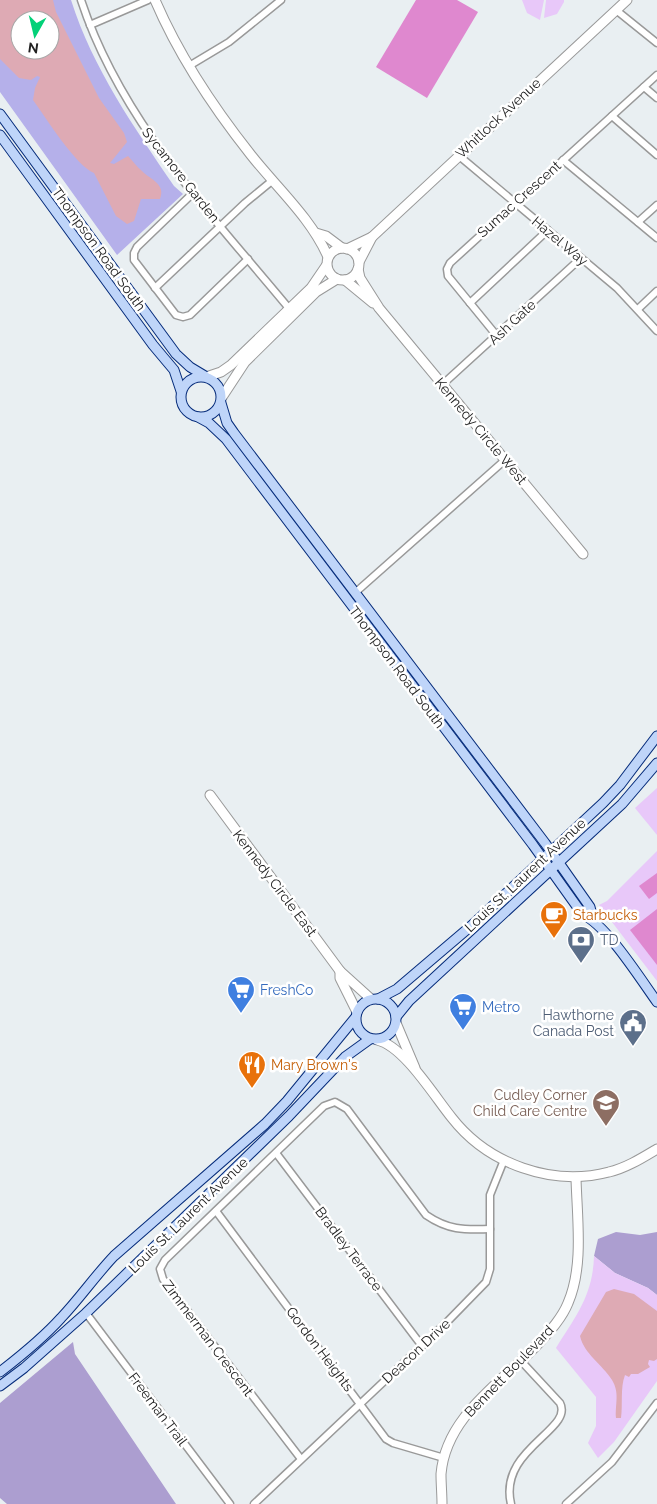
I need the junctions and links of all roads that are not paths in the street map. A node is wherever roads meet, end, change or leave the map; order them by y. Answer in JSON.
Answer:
{"nodes":[{"id":1,"x":81,"y":0,"type":"edge"},
{"id":2,"x":148,"y":0,"type":"edge"},
{"id":3,"x":155,"y":0,"type":"edge"},
{"id":4,"x":282,"y":0,"type":"edge"},
{"id":5,"x":626,"y":0,"type":"edge"},
{"id":6,"x":616,"y":10,"type":"junction"},
{"id":7,"x":90,"y":25,"type":"junction"},
{"id":8,"x":657,"y":43,"type":"edge"},
{"id":9,"x":189,"y":66,"type":"junction"},
{"id":10,"x":657,"y":75,"type":"edge"},
{"id":11,"x":644,"y":87,"type":"junction"},
{"id":12,"x":657,"y":98,"type":"edge"},
{"id":13,"x":0,"y":114,"type":"edge"},
{"id":14,"x":612,"y":116,"type":"junction"},
{"id":15,"x":0,"y":135,"type":"edge"},
{"id":16,"x":657,"y":154,"type":"edge"},
{"id":17,"x":458,"y":155,"type":"junction"},
{"id":18,"x":563,"y":160,"type":"junction"},
{"id":19,"x":273,"y":180,"type":"junction"},
{"id":20,"x":193,"y":193,"type":"junction"},
{"id":21,"x":515,"y":202,"type":"junction"},
{"id":22,"x":657,"y":204,"type":"edge"},
{"id":23,"x":638,"y":222,"type":"junction"},
{"id":24,"x":221,"y":226,"type":"junction"},
{"id":25,"x":548,"y":230,"type":"junction"},
{"id":26,"x":316,"y":233,"type":"junction"},
{"id":27,"x":372,"y":237,"type":"junction"},
{"id":28,"x":657,"y":238,"type":"edge"},
{"id":29,"x":345,"y":248,"type":"junction"},
{"id":30,"x":581,"y":258,"type":"junction"},
{"id":31,"x":248,"y":259,"type":"junction"},
{"id":32,"x":327,"y":262,"type":"junction"},
{"id":33,"x":358,"y":265,"type":"junction"},
{"id":34,"x":341,"y":280,"type":"junction"},
{"id":35,"x":156,"y":288,"type":"junction"},
{"id":36,"x":657,"y":291,"type":"edge"},
{"id":37,"x":470,"y":304,"type":"junction"},
{"id":38,"x":379,"y":308,"type":"junction"},
{"id":39,"x":638,"y":309,"type":"junction"},
{"id":40,"x":292,"y":312,"type":"junction"},
{"id":41,"x":657,"y":331,"type":"edge"},
{"id":42,"x":497,"y":336,"type":"junction"},
{"id":43,"x":207,"y":376,"type":"junction"},
{"id":44,"x":443,"y":384,"type":"junction"},
{"id":45,"x":181,"y":391,"type":"junction"},
{"id":46,"x":221,"y":400,"type":"junction"},
{"id":47,"x":198,"y":417,"type":"junction"},
{"id":48,"x":505,"y":460,"type":"junction"},
{"id":49,"x":583,"y":554,"type":"dead end"},
{"id":50,"x":356,"y":592,"type":"junction"},
{"id":51,"x":657,"y":736,"type":"edge"},
{"id":52,"x":657,"y":763,"type":"edge"},
{"id":53,"x":210,"y":795,"type":"dead end"},
{"id":54,"x":551,"y":851,"type":"junction"},
{"id":55,"x":543,"y":859,"type":"junction"},
{"id":56,"x":559,"y":863,"type":"junction"},
{"id":57,"x":551,"y":871,"type":"junction"},
{"id":58,"x":593,"y":919,"type":"junction"},
{"id":59,"x":340,"y":971,"type":"junction"},
{"id":60,"x":375,"y":999,"type":"junction"},
{"id":61,"x":657,"y":1002,"type":"edge"},
{"id":62,"x":356,"y":1015,"type":"junction"},
{"id":63,"x":396,"y":1020,"type":"junction"},
{"id":64,"x":373,"y":1039,"type":"junction"},
{"id":65,"x":415,"y":1068,"type":"junction"},
{"id":66,"x":657,"y":1150,"type":"edge"},
{"id":67,"x":276,"y":1153,"type":"junction"},
{"id":68,"x":504,"y":1160,"type":"junction"},
{"id":69,"x":576,"y":1178,"type":"junction"},
{"id":70,"x":216,"y":1211,"type":"junction"},
{"id":71,"x":490,"y":1229,"type":"junction"},
{"id":72,"x":86,"y":1313,"type":"junction"},
{"id":73,"x":422,"y":1346,"type":"junction"},
{"id":74,"x":522,"y":1362,"type":"junction"},
{"id":75,"x":0,"y":1372,"type":"edge"},
{"id":76,"x":0,"y":1386,"type":"edge"},
{"id":77,"x":361,"y":1403,"type":"junction"},
{"id":78,"x":657,"y":1403,"type":"edge"},
{"id":79,"x":444,"y":1458,"type":"junction"},
{"id":80,"x":301,"y":1459,"type":"junction"},
{"id":81,"x":230,"y":1504,"type":"edge"},
{"id":82,"x":254,"y":1504,"type":"edge"},
{"id":83,"x":442,"y":1504,"type":"edge"},
{"id":84,"x":512,"y":1504,"type":"edge"},
{"id":85,"x":566,"y":1504,"type":"edge"}],
"edges":[{"from":1,"to":7,"type":"street","name":"Sycamore Garden"},
{"from":2,"to":7,"type":"street"},
{"from":3,"to":9,"type":"street"},
{"from":4,"to":9,"type":"street"},
{"from":5,"to":6,"type":"street","name":"Whitlock Avenue"},
{"from":6,"to":8,"type":"street"},
{"from":6,"to":17,"type":"street","name":"Whitlock Avenue"},
{"from":7,"to":20,"type":"street","name":"Sycamore Garden"},
{"from":9,"to":19,"type":"street"},
{"from":10,"to":11,"type":"street","name":"Sumac Crescent"},
{"from":11,"to":12,"type":"street"},
{"from":11,"to":14,"type":"street","name":"Sumac Crescent"},
{"from":13,"to":43,"type":"main road","name":"Thompson Road South"},
{"from":14,"to":16,"type":"street"},
{"from":14,"to":18,"type":"street","name":"Sumac Crescent"},
{"from":15,"to":45,"type":"main road","name":"Thompson Road South"},
{"from":17,"to":21,"type":"street","name":"Hazel Way"},
{"from":17,"to":27,"type":"street","name":"Whitlock Avenue"},
{"from":18,"to":21,"type":"street","name":"Sumac Crescent"},
{"from":18,"to":23,"type":"street"},
{"from":19,"to":24,"type":"street"},
{"from":19,"to":26,"type":"street"},
{"from":20,"to":24,"type":"street","name":"Sycamore Garden"},
{"from":20,"to":35,"type":"street"},
{"from":21,"to":25,"type":"street","name":"Hazel Way"},
{"from":21,"to":37,"type":"street","name":"Sumac Crescent"},
{"from":22,"to":23,"type":"street"},
{"from":23,"to":28,"type":"street"},
{"from":24,"to":31,"type":"street","name":"Sycamore Garden"},
{"from":24,"to":35,"type":"street"},
{"from":25,"to":30,"type":"street","name":"Hazel Way"},
{"from":25,"to":37,"type":"street"},
{"from":26,"to":29,"type":"street"},
{"from":26,"to":32,"type":"street"},
{"from":27,"to":29,"type":"street","name":"Whitlock Avenue"},
{"from":27,"to":33,"type":"street","name":"Whitlock Avenue"},
{"from":29,"to":32,"type":"street"},
{"from":29,"to":33,"type":"street"},
{"from":30,"to":39,"type":"street","name":"Hazel Way"},
{"from":30,"to":42,"type":"street","name":"Ash Gate"},
{"from":31,"to":35,"type":"street"},
{"from":31,"to":40,"type":"street","name":"Sycamore Garden"},
{"from":32,"to":34,"type":"street"},
{"from":32,"to":40,"type":"street"},
{"from":33,"to":34,"type":"street"},
{"from":33,"to":38,"type":"street","name":"Kennedy Circle West"},
{"from":34,"to":38,"type":"street","name":"Kennedy Circle West"},
{"from":34,"to":40,"type":"street"},
{"from":36,"to":39,"type":"street"},
{"from":37,"to":42,"type":"street","name":"Sumac Crescent"},
{"from":38,"to":44,"type":"street","name":"Kennedy Circle West"},
{"from":39,"to":41,"type":"street","name":"Hazel Way"},
{"from":40,"to":43,"type":"street"},
{"from":40,"to":46,"type":"street"},
{"from":42,"to":44,"type":"street","name":"Ash Gate"},
{"from":43,"to":45,"type":"main road"},
{"from":43,"to":46,"type":"main road"},
{"from":44,"to":48,"type":"street","name":"Kennedy Circle West"},
{"from":45,"to":47,"type":"main road"},
{"from":46,"to":47,"type":"main road"},
{"from":46,"to":50,"type":"main road","name":"Thompson Road South"},
{"from":47,"to":55,"type":"main road","name":"Thompson Road South"},
{"from":48,"to":49,"type":"street","name":"Kennedy Circle West"},
{"from":48,"to":50,"type":"street"},
{"from":50,"to":54,"type":"main road","name":"Thompson Road South"},
{"from":51,"to":54,"type":"main road","name":"Louis St. Laurent Avenue"},
{"from":52,"to":56,"type":"main road","name":"Louis St. Laurent Avenue"},
{"from":53,"to":59,"type":"street","name":"Kennedy Circle East"},
{"from":54,"to":55,"type":"main road","name":"Louis St. Laurent Avenue"},
{"from":54,"to":56,"type":"main road","name":"Thompson Road South"},
{"from":55,"to":57,"type":"main road","name":"Thompson Road South"},
{"from":55,"to":60,"type":"main road","name":"Louis St. Laurent Avenue"},
{"from":56,"to":57,"type":"main road","name":"Louis St. Laurent Avenue"},
{"from":56,"to":58,"type":"main road","name":"Thompson Road South"},
{"from":57,"to":58,"type":"main road","name":"Thompson Road South"},
{"from":57,"to":63,"type":"main road","name":"Louis St. Laurent Avenue"},
{"from":58,"to":61,"type":"main road","name":"Thompson Road South"},
{"from":59,"to":60,"type":"street","name":"Kennedy Circle East"},
{"from":59,"to":62,"type":"street","name":"Kennedy Circle East"},
{"from":60,"to":62,"type":"main road"},
{"from":60,"to":63,"type":"main road"},
{"from":62,"to":64,"type":"main road"},
{"from":62,"to":75,"type":"main road","name":"Louis St. Laurent Avenue"},
{"from":63,"to":64,"type":"main road"},
{"from":63,"to":65,"type":"street"},
{"from":64,"to":65,"type":"street"},
{"from":64,"to":72,"type":"main road","name":"Louis St. Laurent Avenue"},
{"from":65,"to":68,"type":"street"},
{"from":66,"to":69,"type":"street"},
{"from":67,"to":70,"type":"street","name":"Zimmerman Crescent"},
{"from":67,"to":71,"type":"street","name":"Zimmerman Crescent"},
{"from":67,"to":73,"type":"street","name":"Bradley Terrace"},
{"from":68,"to":69,"type":"street"},
{"from":68,"to":71,"type":"street","name":"Deacon Drive"},
{"from":69,"to":74,"type":"street","name":"Bennett Boulevard"},
{"from":70,"to":77,"type":"street","name":"Gordon Heights"},
{"from":70,"to":80,"type":"street","name":"Zimmerman Crescent"},
{"from":71,"to":73,"type":"street","name":"Deacon Drive"},
{"from":72,"to":76,"type":"main road","name":"Louis St. Laurent Avenue"},
{"from":72,"to":81,"type":"street","name":"Freeman Trail"},
{"from":73,"to":77,"type":"street","name":"Deacon Drive"},
{"from":74,"to":79,"type":"street","name":"Bennett Boulevard"},
{"from":74,"to":84,"type":"street"},
{"from":77,"to":79,"type":"street","name":"Gordon Heights"},
{"from":77,"to":80,"type":"street","name":"Deacon Drive"},
{"from":78,"to":85,"type":"street"},
{"from":79,"to":83,"type":"street","name":"Bennett Boulevard"},
{"from":80,"to":82,"type":"street","name":"Deacon Drive"}]}
